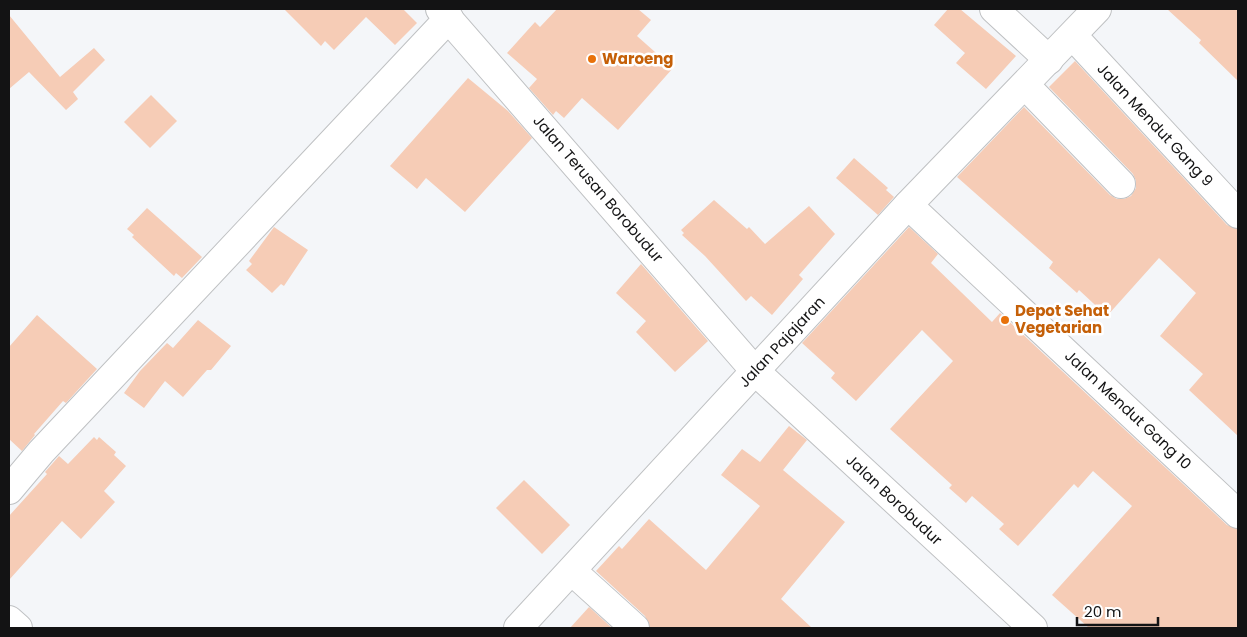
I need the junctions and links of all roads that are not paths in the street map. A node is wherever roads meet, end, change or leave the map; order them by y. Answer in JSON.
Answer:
{"nodes":[{"id":1,"x":994,"y":9,"type":"edge"},
{"id":2,"x":1097,"y":9,"type":"edge"},
{"id":3,"x":444,"y":13,"type":"edge"},
{"id":4,"x":1073,"y":36,"type":"junction"},
{"id":5,"x":1049,"y":60,"type":"junction"},
{"id":6,"x":1024,"y":85,"type":"junction"},
{"id":7,"x":1121,"y":184,"type":"dead end"},
{"id":8,"x":908,"y":205,"type":"junction"},
{"id":9,"x":1238,"y":214,"type":"edge"},
{"id":10,"x":755,"y":371,"type":"junction"},
{"id":11,"x":9,"y":490,"type":"edge"},
{"id":12,"x":1238,"y":514,"type":"edge"},
{"id":13,"x":572,"y":571,"type":"junction"},
{"id":14,"x":9,"y":620,"type":"edge"},
{"id":15,"x":18,"y":628,"type":"edge"},
{"id":16,"x":518,"y":628,"type":"edge"},
{"id":17,"x":635,"y":628,"type":"edge"},
{"id":18,"x":1033,"y":628,"type":"edge"}],
"edges":[{"from":1,"to":5,"type":"street"},
{"from":2,"to":4,"type":"street","name":"Jalan Pajajaran"},
{"from":3,"to":10,"type":"street","name":"Jalan Terusan Borobudur"},
{"from":3,"to":11,"type":"street"},
{"from":4,"to":5,"type":"street","name":"Jalan Pajajaran"},
{"from":4,"to":9,"type":"street","name":"Jalan Mendut Gang 9"},
{"from":5,"to":6,"type":"street","name":"Jalan Pajajaran"},
{"from":6,"to":7,"type":"street"},
{"from":6,"to":8,"type":"street","name":"Jalan Pajajaran"},
{"from":8,"to":10,"type":"street","name":"Jalan Pajajaran"},
{"from":8,"to":12,"type":"street","name":"Jalan Mendut Gang 10"},
{"from":10,"to":13,"type":"street","name":"Jalan Pajajaran"},
{"from":10,"to":18,"type":"street","name":"Jalan Borobudur"},
{"from":13,"to":16,"type":"street","name":"Jalan Pajajaran"},
{"from":13,"to":17,"type":"street"},
{"from":14,"to":15,"type":"street"}]}
